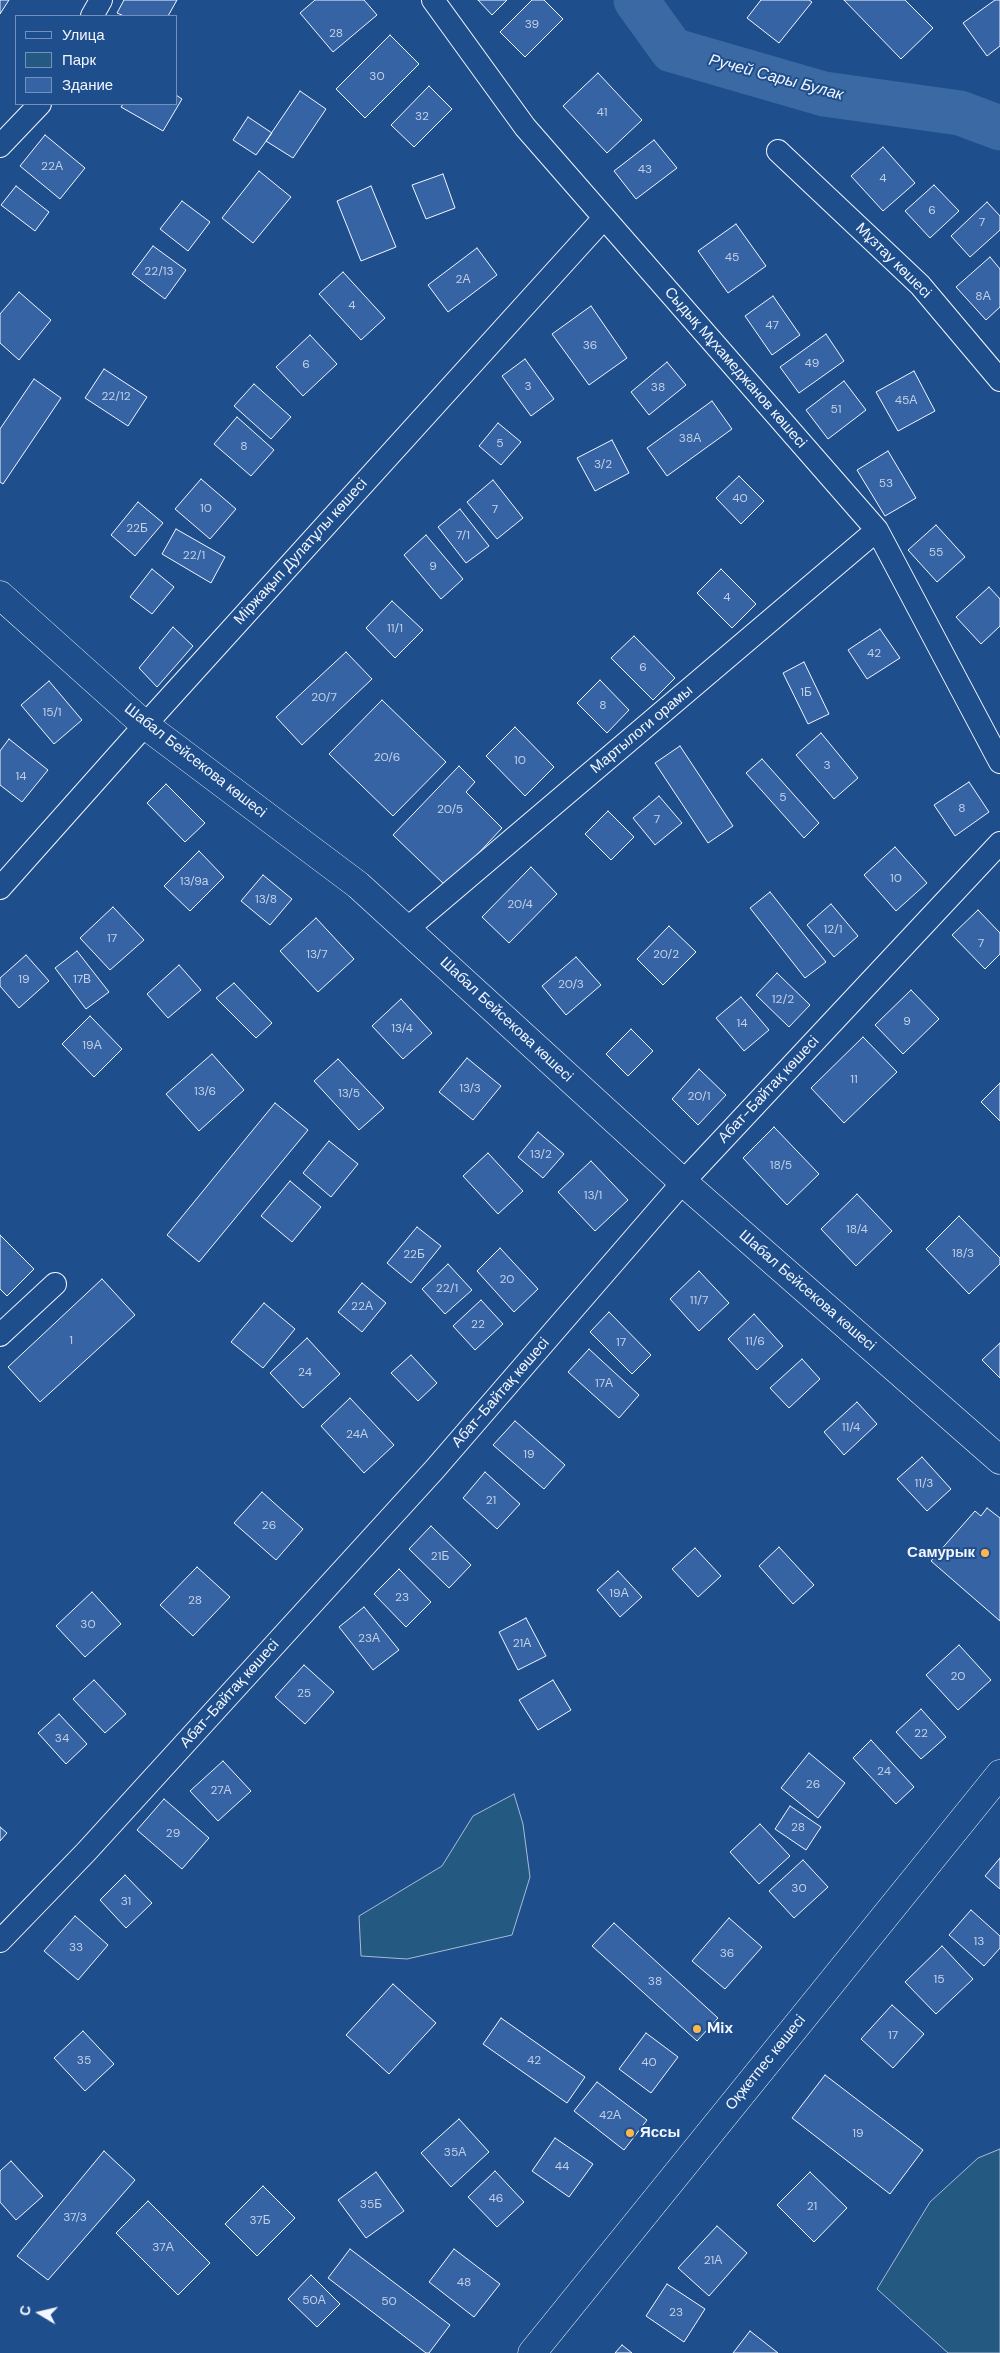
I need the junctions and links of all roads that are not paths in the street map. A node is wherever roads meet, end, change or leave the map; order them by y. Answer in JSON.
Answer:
{"nodes":[{"id":1,"x":101,"y":0,"type":"edge"},
{"id":2,"x":433,"y":0,"type":"edge"},
{"id":3,"x":93,"y":15,"type":"edge"},
{"id":4,"x":39,"y":105,"type":"edge"},
{"id":5,"x":0,"y":146,"type":"edge"},
{"id":6,"x":778,"y":151,"type":"dead end"},
{"id":7,"x":604,"y":218,"type":"junction"},
{"id":8,"x":1000,"y":380,"type":"edge"},
{"id":9,"x":876,"y":530,"type":"junction"},
{"id":10,"x":0,"y":595,"type":"edge"},
{"id":11,"x":145,"y":725,"type":"junction"},
{"id":12,"x":1000,"y":762,"type":"edge"},
{"id":13,"x":1000,"y":843,"type":"edge"},
{"id":14,"x":0,"y":888,"type":"edge"},
{"id":15,"x":407,"y":929,"type":"junction"},
{"id":16,"x":683,"y":1182,"type":"junction"},
{"id":17,"x":55,"y":1284,"type":"dead end"},
{"id":18,"x":0,"y":1335,"type":"edge"},
{"id":19,"x":1000,"y":1460,"type":"edge"},
{"id":20,"x":1000,"y":1774,"type":"edge"},
{"id":21,"x":0,"y":1942,"type":"edge"},
{"id":22,"x":533,"y":2353,"type":"edge"}],
"edges":[{"from":1,"to":3,"type":"street"},
{"from":2,"to":7,"type":"street","name":"Сыдық Мұхамеджанов көшесі"},
{"from":4,"to":5,"type":"street"},
{"from":6,"to":8,"type":"street","name":"Мұзтау көшесі"},
{"from":7,"to":9,"type":"street","name":"Сыдық Мұхамеджанов көшесі"},
{"from":7,"to":11,"type":"street","name":"Міржақып Дулатұлы көшесі"},
{"from":9,"to":12,"type":"street","name":"Сыдық Мұхамеджанов көшесі"},
{"from":9,"to":15,"type":"street","name":"Мартылоги орамы"},
{"from":10,"to":11,"type":"main road","name":"Шабал Бейсекова көшесі"},
{"from":11,"to":14,"type":"street","name":"Міржақып Дулатұлы көшесі"},
{"from":11,"to":15,"type":"main road","name":"Шабал Бейсекова көшесі"},
{"from":13,"to":16,"type":"street","name":"Абат-Байтақ көшесі"},
{"from":15,"to":16,"type":"main road","name":"Шабал Бейсекова көшесі"},
{"from":16,"to":19,"type":"main road","name":"Шабал Бейсекова көшесі"},
{"from":16,"to":21,"type":"street","name":"Абат-Байтақ көшесі"},
{"from":17,"to":18,"type":"street"},
{"from":20,"to":22,"type":"main road","name":"Оқжетпес көшесі"}]}
